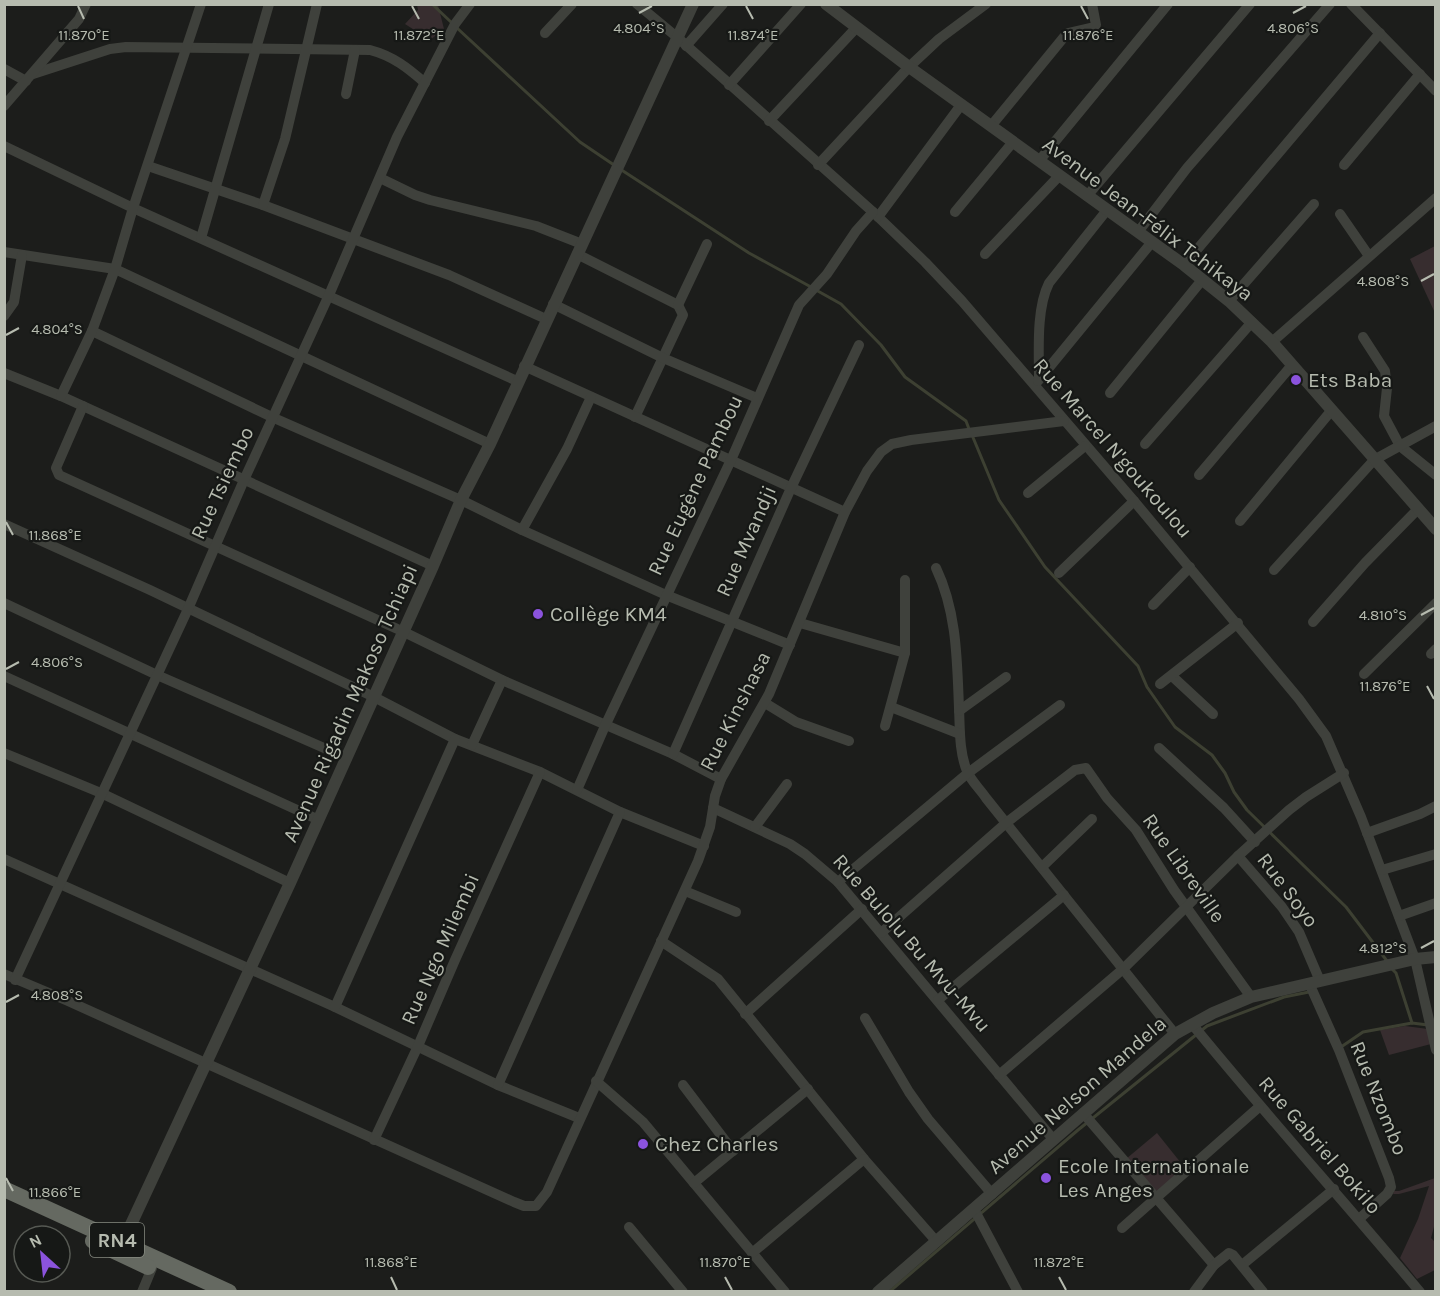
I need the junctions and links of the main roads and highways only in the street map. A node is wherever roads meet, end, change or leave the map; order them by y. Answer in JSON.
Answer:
{"nodes":[{"id":1,"x":4,"y":1189,"type":"edge"},
{"id":2,"x":4,"y":1201,"type":"edge"},
{"id":3,"x":120,"y":1247,"type":"junction"},
{"id":4,"x":203,"y":1292,"type":"edge"},
{"id":5,"x":229,"y":1292,"type":"edge"}],
"edges":[{"from":1,"to":3,"type":"highway","number":"RN4"},
{"from":2,"to":3,"type":"highway","number":"RN4"},
{"from":3,"to":4,"type":"highway","number":"RN4"},
{"from":3,"to":5,"type":"highway","number":"RN4"}]}
